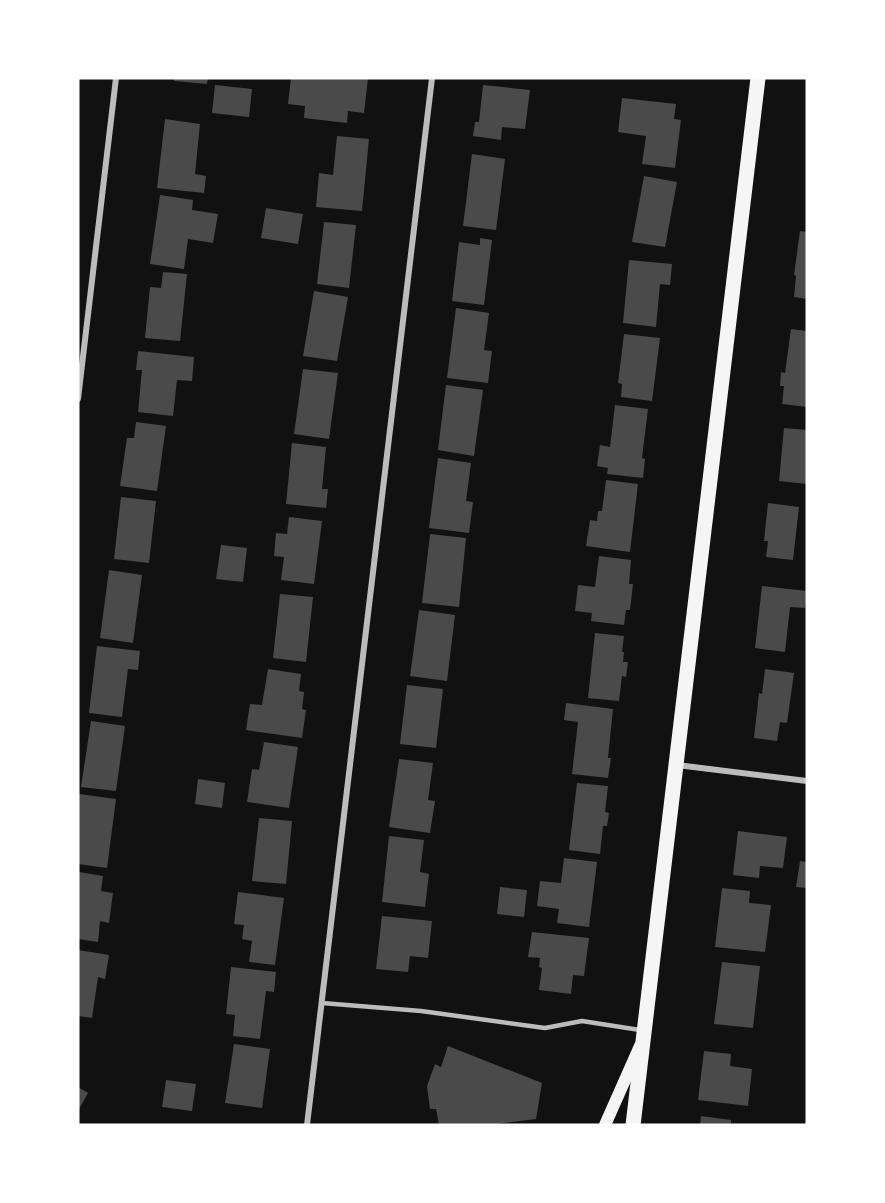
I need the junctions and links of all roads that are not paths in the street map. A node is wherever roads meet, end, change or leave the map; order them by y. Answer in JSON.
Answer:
{"nodes":[{"id":1,"x":116,"y":78,"type":"edge"},
{"id":2,"x":432,"y":78,"type":"edge"},
{"id":3,"x":758,"y":78,"type":"edge"},
{"id":4,"x":78,"y":399,"type":"edge"},
{"id":5,"x":675,"y":765,"type":"junction"},
{"id":6,"x":807,"y":781,"type":"edge"},
{"id":7,"x":322,"y":1003,"type":"junction"},
{"id":8,"x":646,"y":1031,"type":"junction"},
{"id":9,"x":308,"y":1125,"type":"edge"},
{"id":10,"x":605,"y":1125,"type":"edge"},
{"id":11,"x":633,"y":1125,"type":"edge"}],
"edges":[{"from":1,"to":4,"type":"street"},
{"from":2,"to":7,"type":"street"},
{"from":3,"to":5,"type":"main road"},
{"from":5,"to":6,"type":"street"},
{"from":5,"to":8,"type":"main road"},
{"from":7,"to":8,"type":"lane"},
{"from":7,"to":9,"type":"street"},
{"from":8,"to":10,"type":"main road"},
{"from":8,"to":11,"type":"main road"}]}
